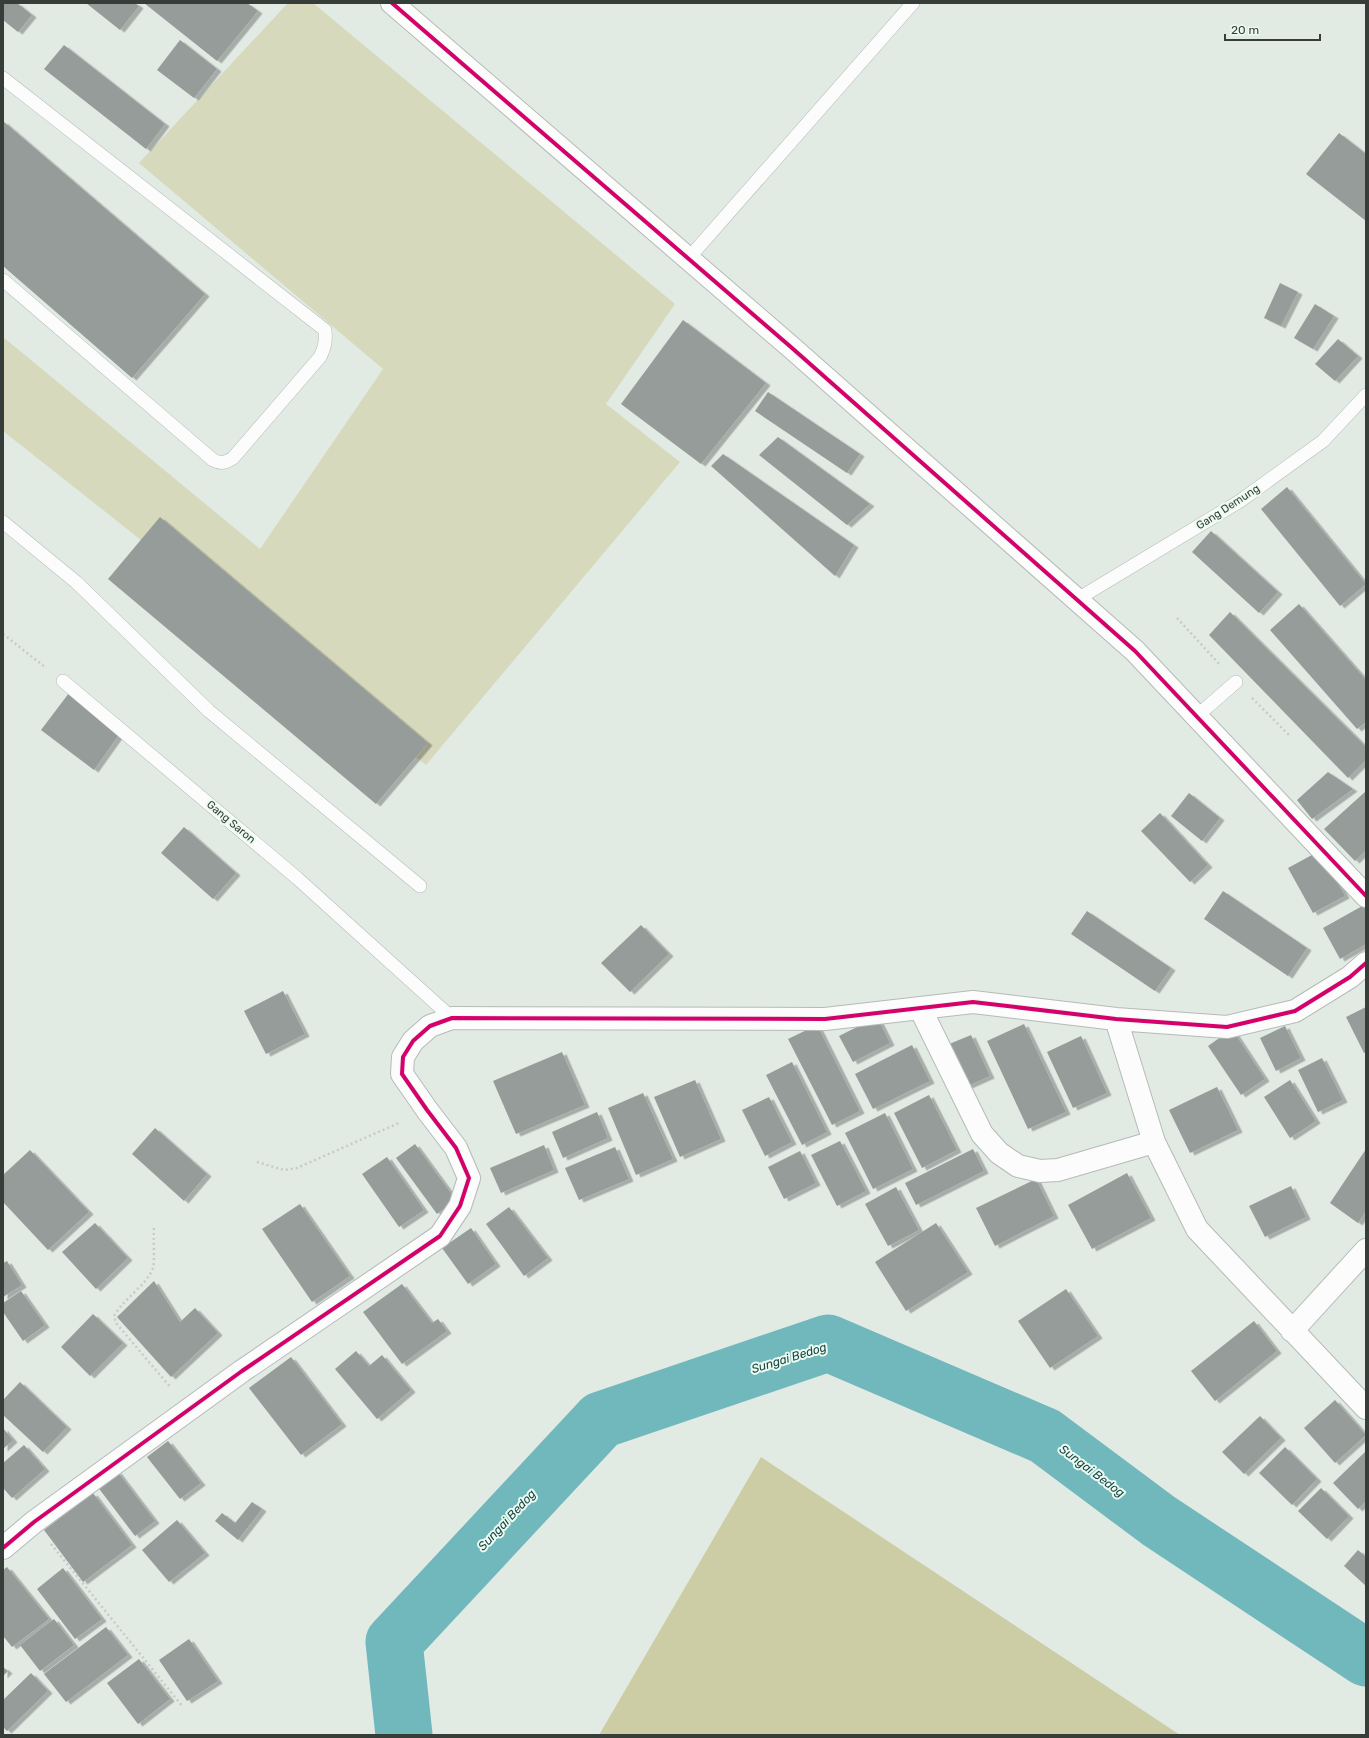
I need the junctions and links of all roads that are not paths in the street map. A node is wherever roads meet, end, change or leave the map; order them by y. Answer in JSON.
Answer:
{"nodes":[{"id":1,"x":392,"y":3,"type":"edge"},
{"id":2,"x":913,"y":3,"type":"edge"},
{"id":3,"x":3,"y":78,"type":"edge"},
{"id":4,"x":688,"y":259,"type":"junction"},
{"id":5,"x":3,"y":280,"type":"edge"},
{"id":6,"x":1366,"y":395,"type":"edge"},
{"id":7,"x":3,"y":522,"type":"edge"},
{"id":8,"x":1076,"y":600,"type":"junction"},
{"id":9,"x":63,"y":681,"type":"road end"},
{"id":10,"x":1236,"y":682,"type":"road end"},
{"id":11,"x":1197,"y":716,"type":"junction"},
{"id":12,"x":420,"y":886,"type":"dead end"},
{"id":13,"x":1366,"y":896,"type":"edge"},
{"id":14,"x":1366,"y":963,"type":"edge"},
{"id":15,"x":920,"y":1008,"type":"junction"},
{"id":16,"x":452,"y":1018,"type":"junction"},
{"id":17,"x":1116,"y":1019,"type":"junction"},
{"id":18,"x":1154,"y":1142,"type":"junction"},
{"id":19,"x":1366,"y":1250,"type":"edge"},
{"id":20,"x":1292,"y":1330,"type":"junction"},
{"id":21,"x":1366,"y":1408,"type":"edge"},
{"id":22,"x":3,"y":1548,"type":"edge"}],
"edges":[{"from":1,"to":4,"type":"street"},
{"from":2,"to":4,"type":"lane"},
{"from":3,"to":5,"type":"lane"},
{"from":4,"to":8,"type":"street"},
{"from":6,"to":8,"type":"lane","name":"Gang Demung"},
{"from":7,"to":12,"type":"lane"},
{"from":8,"to":11,"type":"street"},
{"from":9,"to":16,"type":"lane","name":"Gang Saron"},
{"from":10,"to":11,"type":"lane"},
{"from":11,"to":13,"type":"street"},
{"from":14,"to":17,"type":"street"},
{"from":15,"to":16,"type":"street"},
{"from":15,"to":17,"type":"street"},
{"from":15,"to":18,"type":"street"},
{"from":16,"to":22,"type":"street"},
{"from":17,"to":18,"type":"street"},
{"from":18,"to":20,"type":"street"},
{"from":19,"to":20,"type":"street"},
{"from":20,"to":21,"type":"street"}]}
